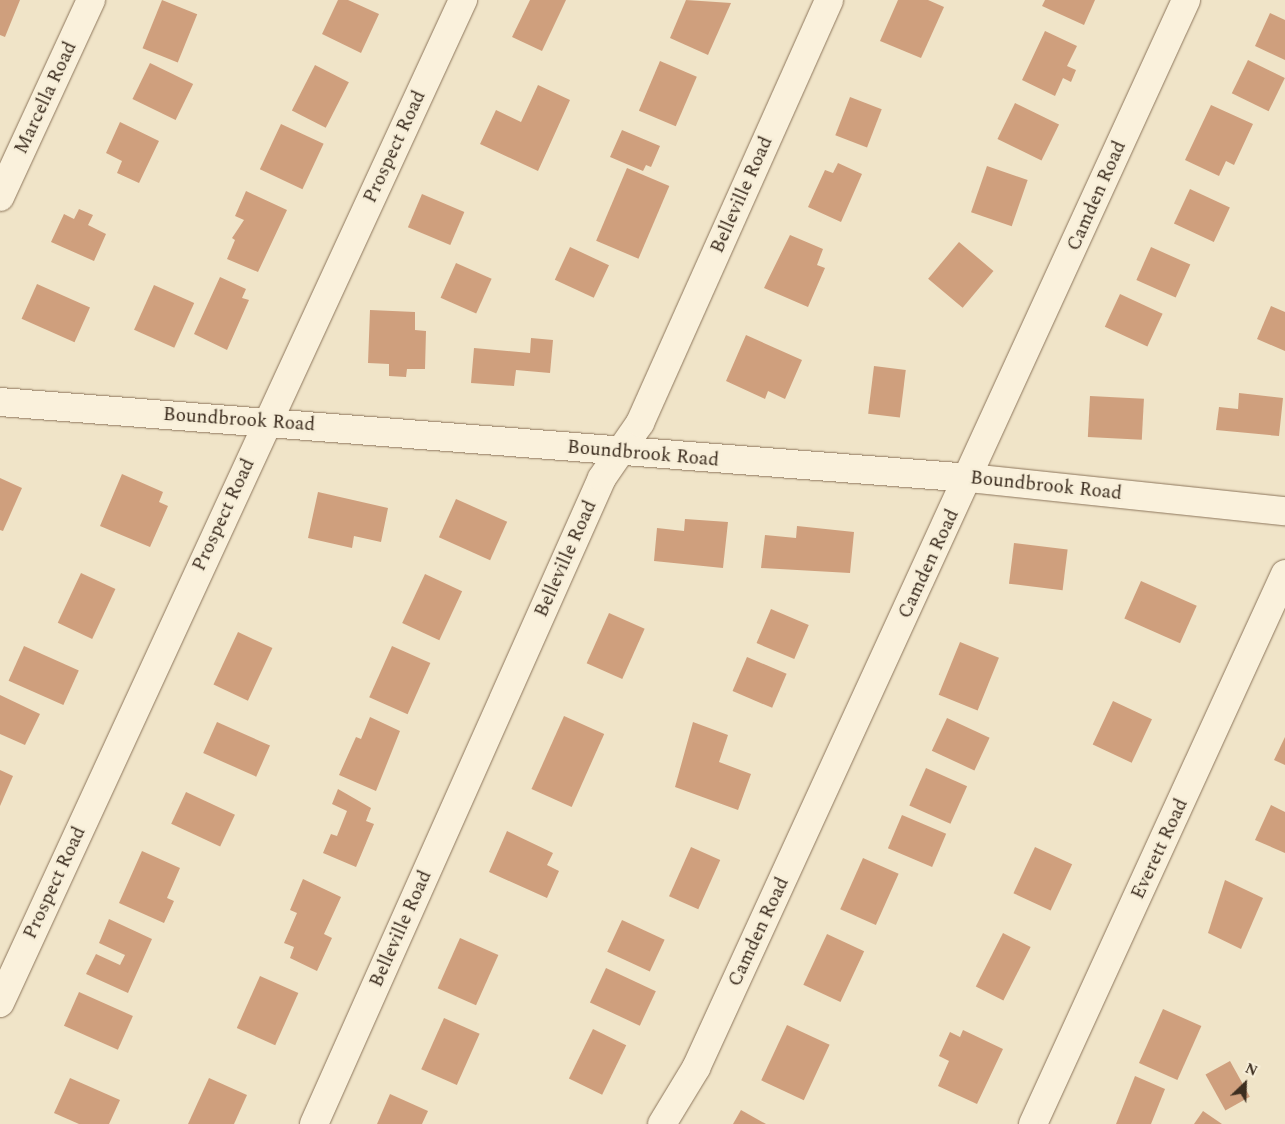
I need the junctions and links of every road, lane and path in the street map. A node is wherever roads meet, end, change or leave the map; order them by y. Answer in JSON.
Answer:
{"nodes":[{"id":1,"x":91,"y":0,"type":"edge"},
{"id":2,"x":463,"y":0,"type":"edge"},
{"id":3,"x":829,"y":0,"type":"edge"},
{"id":4,"x":1186,"y":0,"type":"edge"},
{"id":5,"x":0,"y":197,"type":"edge"},
{"id":6,"x":0,"y":402,"type":"edge"},
{"id":7,"x":267,"y":422,"type":"junction"},
{"id":8,"x":619,"y":451,"type":"junction"},
{"id":9,"x":968,"y":478,"type":"junction"},
{"id":10,"x":1285,"y":511,"type":"edge"},
{"id":11,"x":1285,"y":574,"type":"edge"},
{"id":12,"x":0,"y":1003,"type":"edge"},
{"id":13,"x":314,"y":1124,"type":"edge"},
{"id":14,"x":662,"y":1124,"type":"edge"},
{"id":15,"x":1033,"y":1124,"type":"edge"}],
"edges":[{"from":1,"to":5,"type":"street","name":"Marcella Road"},
{"from":2,"to":7,"type":"street","name":"Prospect Road"},
{"from":3,"to":8,"type":"street","name":"Belleville Road"},
{"from":4,"to":9,"type":"street","name":"Camden Road"},
{"from":6,"to":7,"type":"street","name":"Boundbrook Road"},
{"from":7,"to":8,"type":"street","name":"Boundbrook Road"},
{"from":7,"to":12,"type":"street","name":"Prospect Road"},
{"from":8,"to":9,"type":"street","name":"Boundbrook Road"},
{"from":8,"to":13,"type":"street","name":"Belleville Road"},
{"from":9,"to":10,"type":"street","name":"Boundbrook Road"},
{"from":9,"to":14,"type":"street","name":"Camden Road"},
{"from":11,"to":15,"type":"street","name":"Everett Road"}]}
